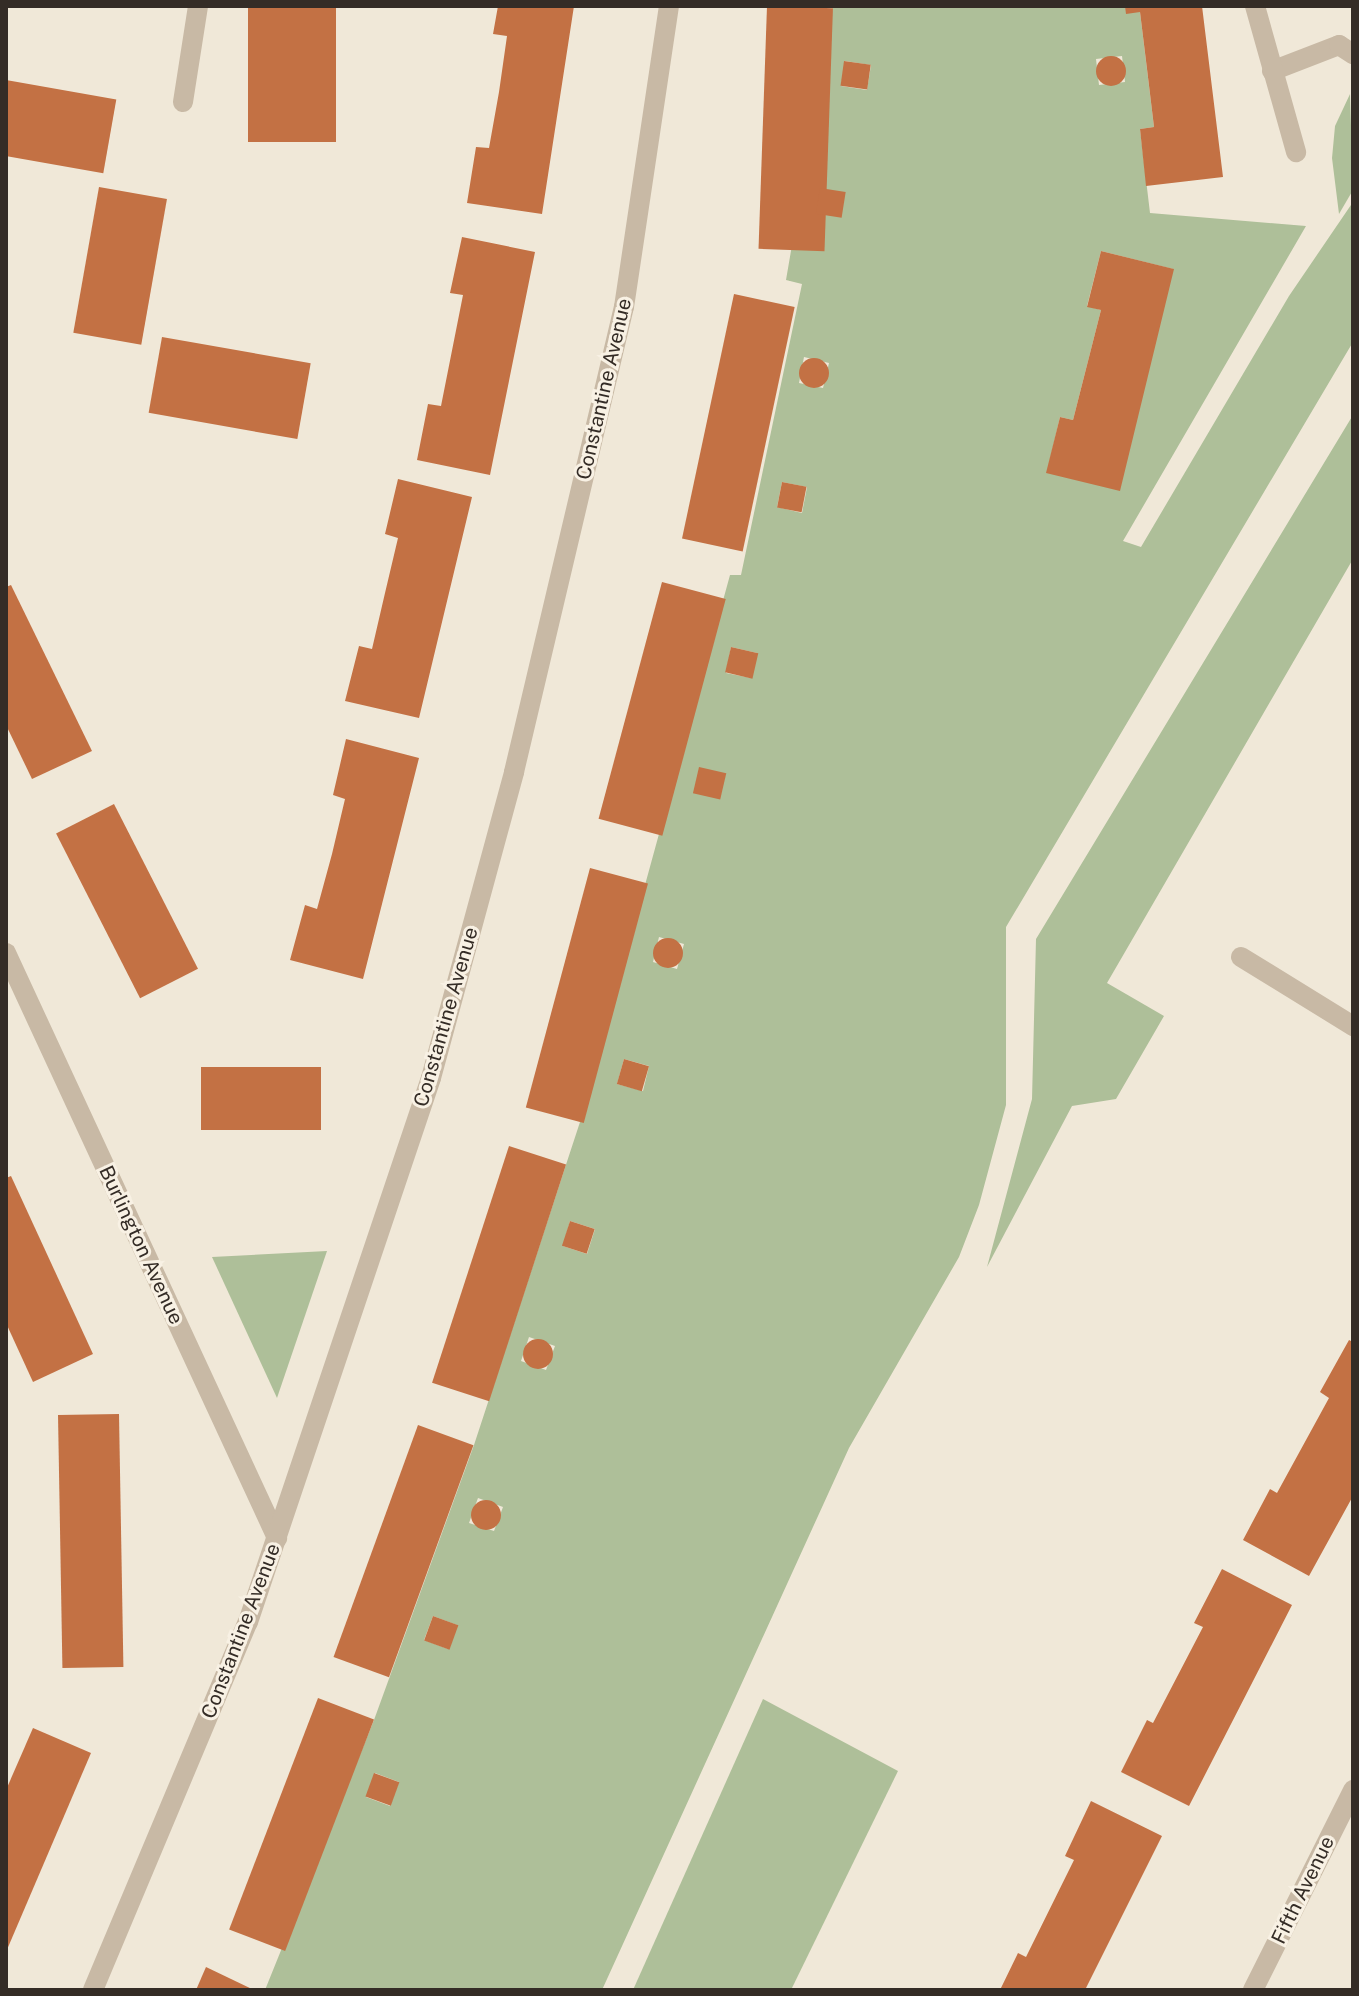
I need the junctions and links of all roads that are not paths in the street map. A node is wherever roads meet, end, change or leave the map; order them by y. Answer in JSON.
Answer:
{"nodes":[{"id":1,"x":198,"y":6,"type":"edge"},
{"id":2,"x":669,"y":6,"type":"edge"},
{"id":3,"x":1255,"y":6,"type":"edge"},
{"id":4,"x":1353,"y":54,"type":"edge"},
{"id":5,"x":1272,"y":71,"type":"junction"},
{"id":6,"x":183,"y":102,"type":"dead end"},
{"id":7,"x":1296,"y":152,"type":"dead end"},
{"id":8,"x":6,"y":953,"type":"edge"},
{"id":9,"x":1241,"y":957,"type":"dead end"},
{"id":10,"x":1353,"y":1026,"type":"edge"},
{"id":11,"x":277,"y":1538,"type":"junction"},
{"id":12,"x":1353,"y":1790,"type":"edge"},
{"id":13,"x":93,"y":1990,"type":"edge"},
{"id":14,"x":1253,"y":1990,"type":"edge"}],
"edges":[{"from":1,"to":6,"type":"street"},
{"from":2,"to":11,"type":"street","name":"Constantine Avenue"},
{"from":3,"to":5,"type":"street"},
{"from":4,"to":5,"type":"street"},
{"from":5,"to":7,"type":"street"},
{"from":8,"to":11,"type":"street","name":"Burlington Avenue"},
{"from":9,"to":10,"type":"street"},
{"from":11,"to":13,"type":"street","name":"Constantine Avenue"},
{"from":12,"to":14,"type":"street","name":"Fifth Avenue"}]}
